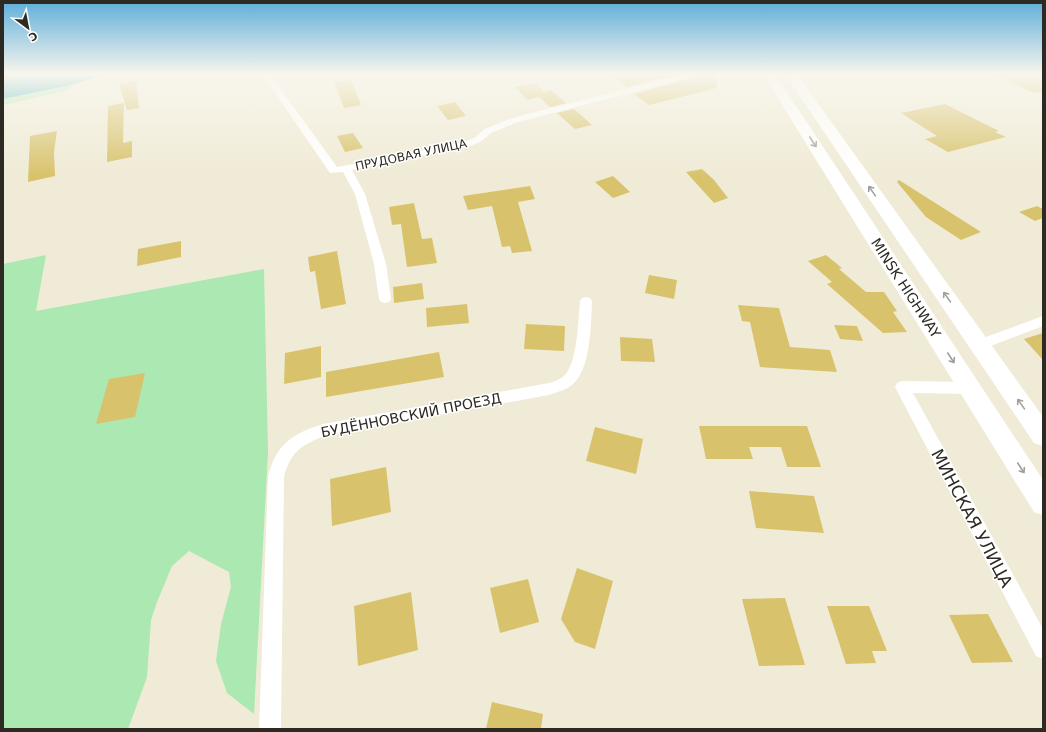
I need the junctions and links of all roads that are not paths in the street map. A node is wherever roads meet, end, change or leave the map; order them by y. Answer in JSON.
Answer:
{"nodes":[{"id":1,"x":290,"y":108,"type":"edge"},
{"id":2,"x":561,"y":108,"type":"edge"},
{"id":3,"x":792,"y":108,"type":"edge"},
{"id":4,"x":815,"y":108,"type":"edge"},
{"id":5,"x":346,"y":169,"type":"junction"},
{"id":6,"x":385,"y":299,"type":"dead end"},
{"id":7,"x":586,"y":301,"type":"dead end"},
{"id":8,"x":1043,"y":321,"type":"edge"},
{"id":9,"x":980,"y":345,"type":"junction"},
{"id":10,"x":970,"y":388,"type":"junction"},
{"id":11,"x":1043,"y":436,"type":"edge"},
{"id":12,"x":1043,"y":503,"type":"edge"},
{"id":13,"x":1043,"y":648,"type":"edge"},
{"id":14,"x":270,"y":729,"type":"edge"}],
"edges":[{"from":1,"to":5,"type":"street","name":"ПРУДОВАЯ УЛИЦА"},
{"from":2,"to":5,"type":"street","name":"ПРУДОВАЯ УЛИЦА"},
{"from":3,"to":10,"type":"highway","name":"MINSK HIGHWAY","one_way":true},
{"from":9,"to":4,"type":"highway","name":"MINSK HIGHWAY","one_way":true},
{"from":5,"to":6,"type":"street"},
{"from":7,"to":14,"type":"street","name":"БУДЁННОВСКИЙ ПРОЕЗД"},
{"from":8,"to":9,"type":"street"},
{"from":11,"to":9,"type":"highway","name":"MINSK HIGHWAY","one_way":true},
{"from":10,"to":12,"type":"highway","name":"MINSK HIGHWAY","one_way":true},
{"from":10,"to":13,"type":"street","name":"МИНСКАЯ УЛИЦА"}]}
